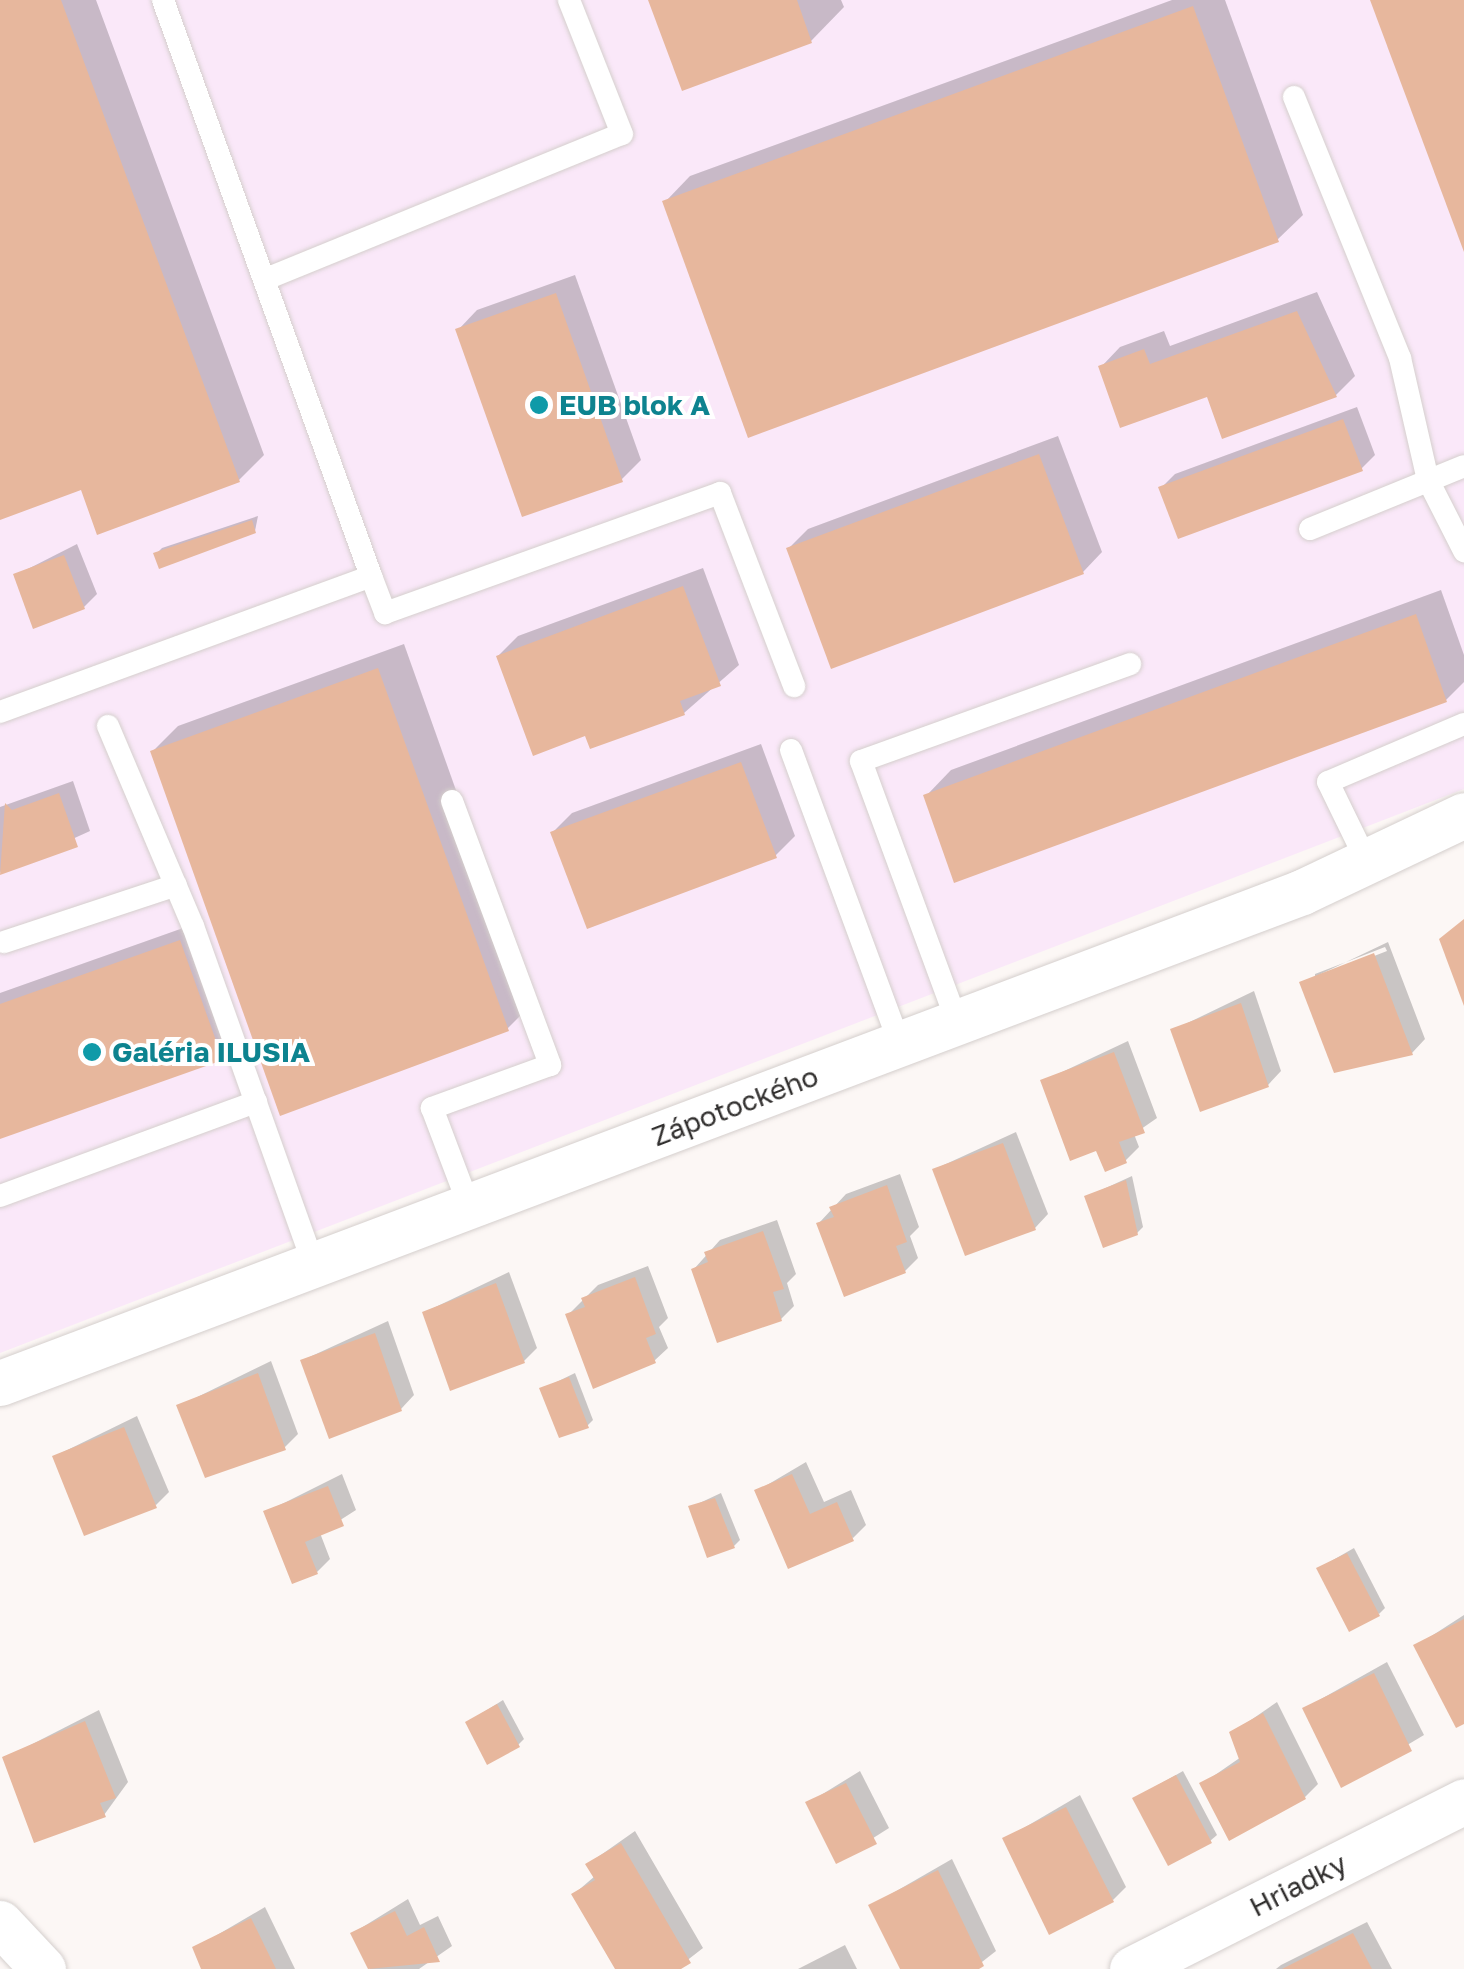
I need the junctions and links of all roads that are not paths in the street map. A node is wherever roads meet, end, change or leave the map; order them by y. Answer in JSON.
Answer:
{"nodes":[{"id":1,"x":163,"y":0,"type":"edge"},
{"id":2,"x":568,"y":0,"type":"edge"},
{"id":3,"x":1294,"y":97,"type":"dead end"},
{"id":4,"x":266,"y":279,"type":"junction"},
{"id":5,"x":1464,"y":466,"type":"edge"},
{"id":6,"x":1428,"y":480,"type":"junction"},
{"id":7,"x":1310,"y":529,"type":"dead end"},
{"id":8,"x":1464,"y":551,"type":"edge"},
{"id":9,"x":371,"y":576,"type":"junction"},
{"id":10,"x":1130,"y":664,"type":"dead end"},
{"id":11,"x":794,"y":686,"type":"dead end"},
{"id":12,"x":0,"y":712,"type":"edge"},
{"id":13,"x":1464,"y":724,"type":"edge"},
{"id":14,"x":108,"y":726,"type":"dead end"},
{"id":15,"x":791,"y":750,"type":"dead end"},
{"id":16,"x":452,"y":801,"type":"dead end"},
{"id":17,"x":1464,"y":815,"type":"edge"},
{"id":18,"x":1367,"y":862,"type":"junction"},
{"id":19,"x":176,"y":885,"type":"junction"},
{"id":20,"x":4,"y":942,"type":"dead end"},
{"id":21,"x":957,"y":1022,"type":"junction"},
{"id":22,"x":900,"y":1044,"type":"junction"},
{"id":23,"x":256,"y":1102,"type":"junction"},
{"id":24,"x":0,"y":1196,"type":"edge"},
{"id":25,"x":469,"y":1206,"type":"junction"},
{"id":26,"x":314,"y":1264,"type":"junction"},
{"id":27,"x":0,"y":1383,"type":"edge"},
{"id":28,"x":1464,"y":1801,"type":"edge"},
{"id":29,"x":0,"y":1923,"type":"edge"},
{"id":30,"x":44,"y":1969,"type":"edge"},
{"id":31,"x":1132,"y":1969,"type":"edge"}],
"edges":[{"from":1,"to":4,"type":"lane"},
{"from":2,"to":4,"type":"lane"},
{"from":3,"to":6,"type":"lane"},
{"from":4,"to":9,"type":"lane"},
{"from":5,"to":6,"type":"lane"},
{"from":6,"to":7,"type":"lane"},
{"from":6,"to":8,"type":"lane"},
{"from":9,"to":11,"type":"lane"},
{"from":9,"to":12,"type":"lane"},
{"from":10,"to":21,"type":"lane"},
{"from":13,"to":18,"type":"lane"},
{"from":14,"to":19,"type":"lane"},
{"from":15,"to":22,"type":"lane"},
{"from":16,"to":25,"type":"lane"},
{"from":17,"to":18,"type":"street","name":"Zápotockého"},
{"from":18,"to":21,"type":"street","name":"Zápotockého"},
{"from":19,"to":20,"type":"lane"},
{"from":19,"to":23,"type":"lane"},
{"from":21,"to":22,"type":"street","name":"Zápotockého"},
{"from":22,"to":25,"type":"street","name":"Zápotockého"},
{"from":23,"to":24,"type":"lane"},
{"from":23,"to":26,"type":"lane"},
{"from":25,"to":26,"type":"street","name":"Zápotockého"},
{"from":26,"to":27,"type":"street","name":"Zápotockého"},
{"from":28,"to":31,"type":"street","name":"Hriadky"},
{"from":29,"to":30,"type":"street"}]}
